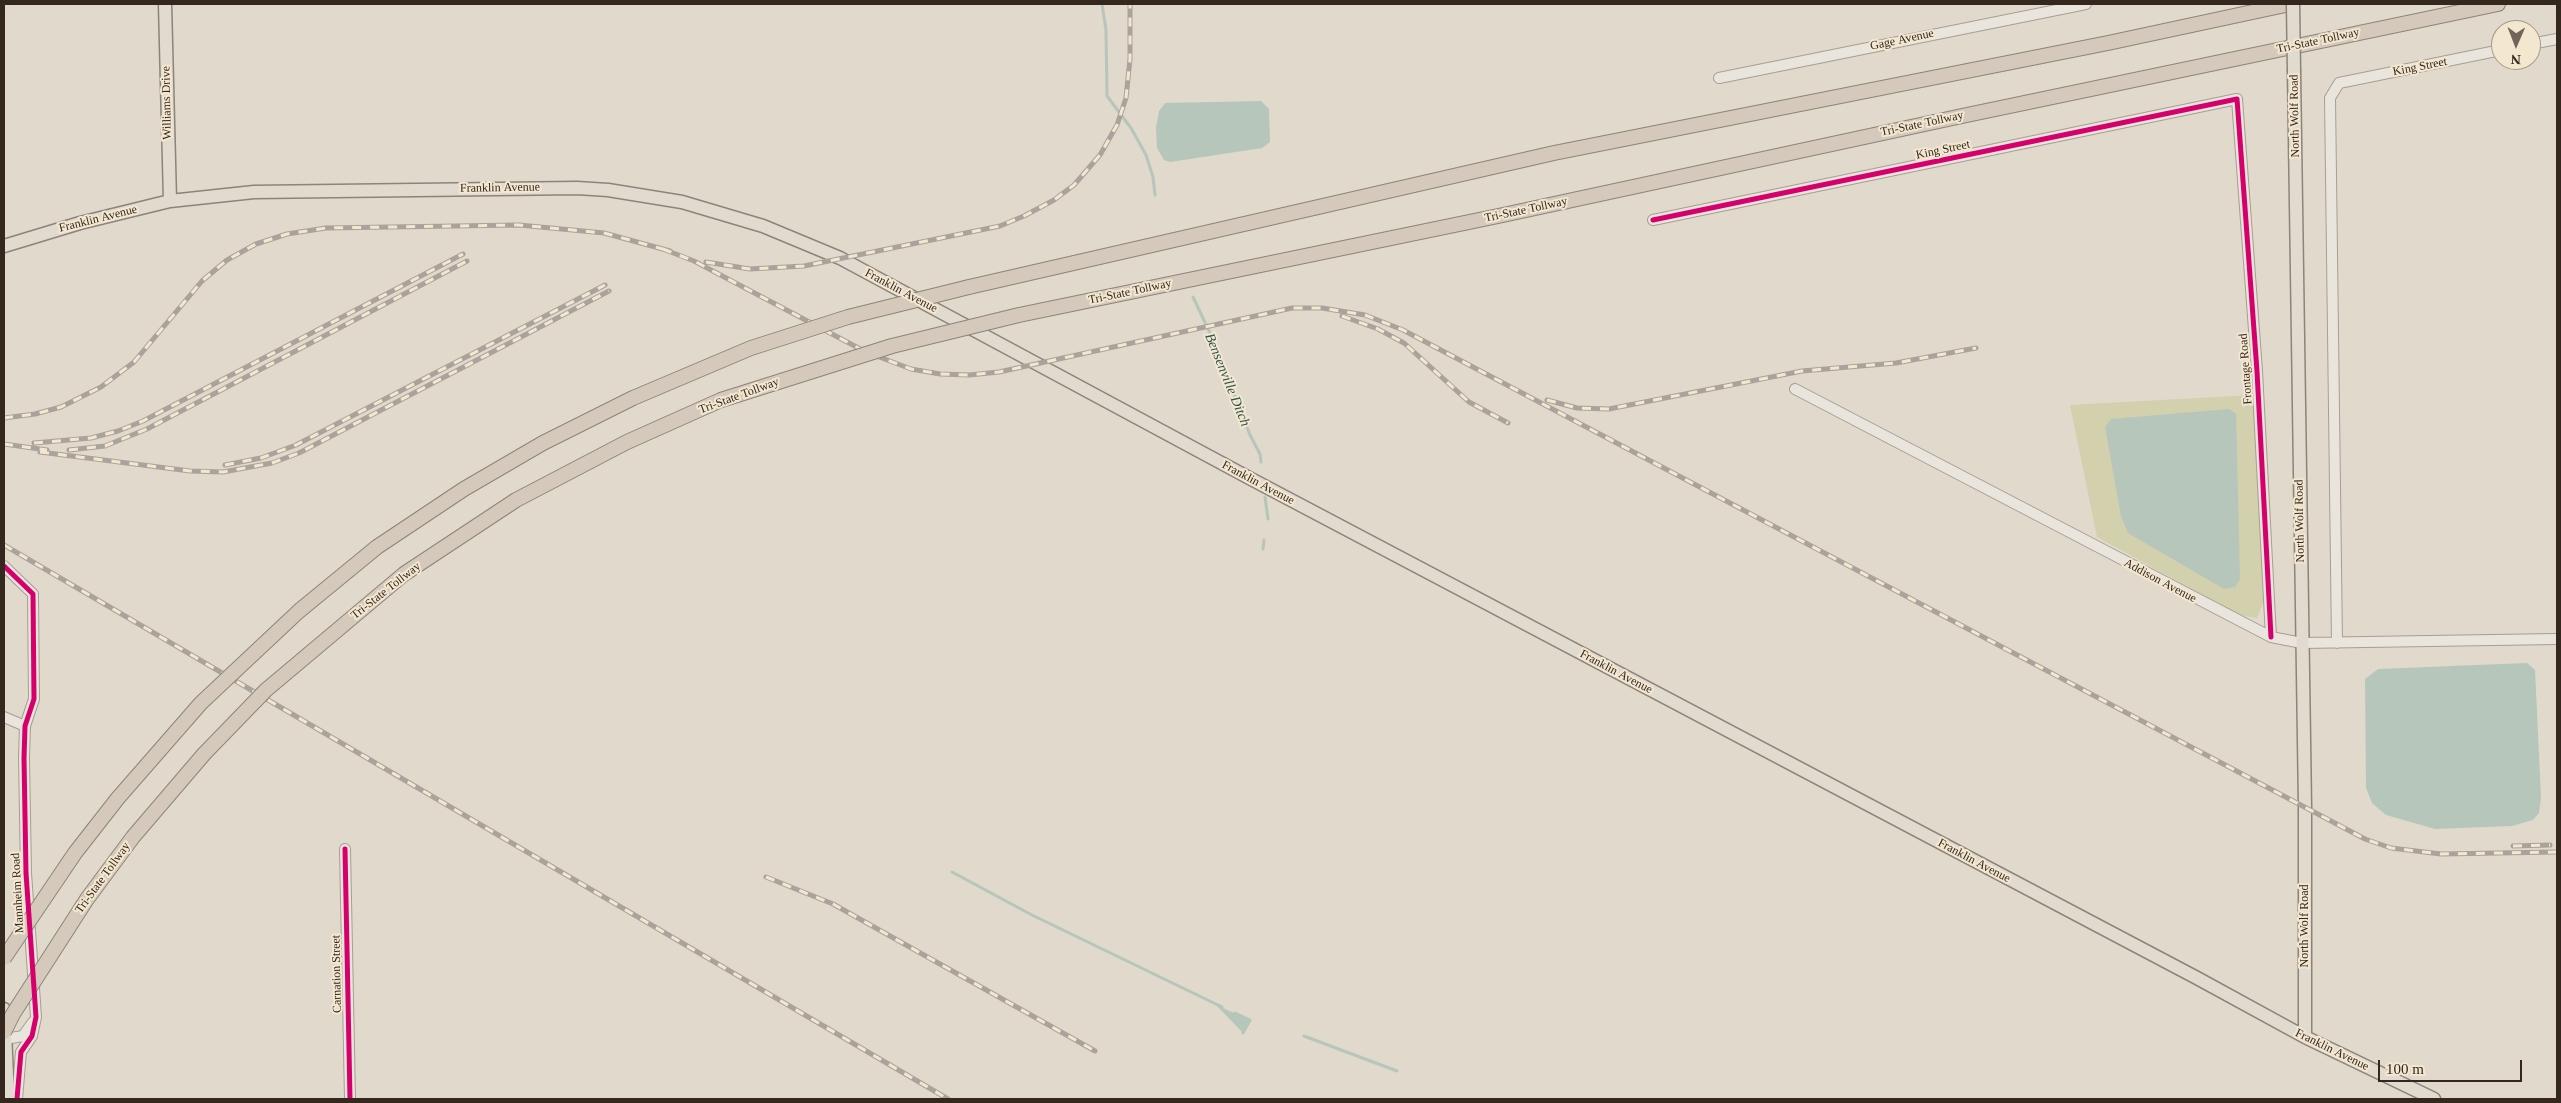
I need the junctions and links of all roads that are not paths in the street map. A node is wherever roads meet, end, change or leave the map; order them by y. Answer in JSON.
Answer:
{"nodes":[{"id":1,"x":165,"y":4,"type":"edge"},
{"id":2,"x":2086,"y":4,"type":"edge"},
{"id":3,"x":2292,"y":4,"type":"edge"},
{"id":4,"x":2498,"y":4,"type":"edge"},
{"id":5,"x":2557,"y":39,"type":"edge"},
{"id":6,"x":2541,"y":42,"type":"edge"},
{"id":7,"x":2491,"y":52,"type":"edge"},
{"id":8,"x":1719,"y":78,"type":"dead end"},
{"id":9,"x":2237,"y":99,"type":"joint"},
{"id":10,"x":170,"y":201,"type":"junction"},
{"id":11,"x":1653,"y":220,"type":"dead end"},
{"id":12,"x":4,"y":246,"type":"edge"},
{"id":13,"x":1795,"y":390,"type":"dead end"},
{"id":14,"x":4,"y":566,"type":"edge"},
{"id":15,"x":2271,"y":638,"type":"junction"},
{"id":16,"x":2557,"y":639,"type":"edge"},
{"id":17,"x":2302,"y":643,"type":"junction"},
{"id":18,"x":2338,"y":643,"type":"junction"},
{"id":19,"x":4,"y":717,"type":"edge"},
{"id":20,"x":25,"y":726,"type":"junction"},
{"id":21,"x":345,"y":849,"type":"dead end"},
{"id":22,"x":4,"y":958,"type":"edge"},
{"id":23,"x":4,"y":1009,"type":"edge"},
{"id":24,"x":36,"y":1017,"type":"junction"},
{"id":25,"x":4,"y":1036,"type":"edge"},
{"id":26,"x":2305,"y":1037,"type":"junction"},
{"id":27,"x":8,"y":1099,"type":"edge"},
{"id":28,"x":17,"y":1099,"type":"edge"},
{"id":29,"x":350,"y":1099,"type":"edge"},
{"id":30,"x":2434,"y":1099,"type":"edge"}],
"edges":[{"from":1,"to":10,"type":"main road","name":"Williams Drive"},
{"from":2,"to":8,"type":"street","name":"Gage Avenue"},
{"from":3,"to":17,"type":"main road","name":"North Wolf Road","bridge":true},
{"from":3,"to":22,"type":"highway","bridge":true},
{"from":4,"to":25,"type":"highway","name":"Tri-State Tollway","bridge":true},
{"from":5,"to":6,"type":"street"},
{"from":7,"to":18,"type":"street","name":"King Street"},
{"from":9,"to":11,"type":"street","name":"King Street"},
{"from":9,"to":15,"type":"street","name":"Frontage Road"},
{"from":10,"to":12,"type":"main road","name":"Franklin Avenue"},
{"from":10,"to":26,"type":"main road","name":"Franklin Avenue"},
{"from":13,"to":15,"type":"street","name":"Addison Avenue"},
{"from":14,"to":20,"type":"street","name":"Mannheim Road"},
{"from":15,"to":17,"type":"street","name":"Addison Avenue"},
{"from":16,"to":18,"type":"street","name":"Addison Avenue"},
{"from":17,"to":18,"type":"street","name":"Addison Avenue"},
{"from":17,"to":26,"type":"main road","name":"North Wolf Road"},
{"from":19,"to":20,"type":"street"},
{"from":20,"to":24,"type":"street","name":"Mannheim Road"},
{"from":21,"to":29,"type":"street","name":"Carnation Street"},
{"from":23,"to":25,"type":"main road"},
{"from":24,"to":25,"type":"street"},
{"from":24,"to":28,"type":"street","name":"Mannheim Road"},
{"from":25,"to":27,"type":"main road"},
{"from":26,"to":30,"type":"main road","name":"Franklin Avenue"}]}
